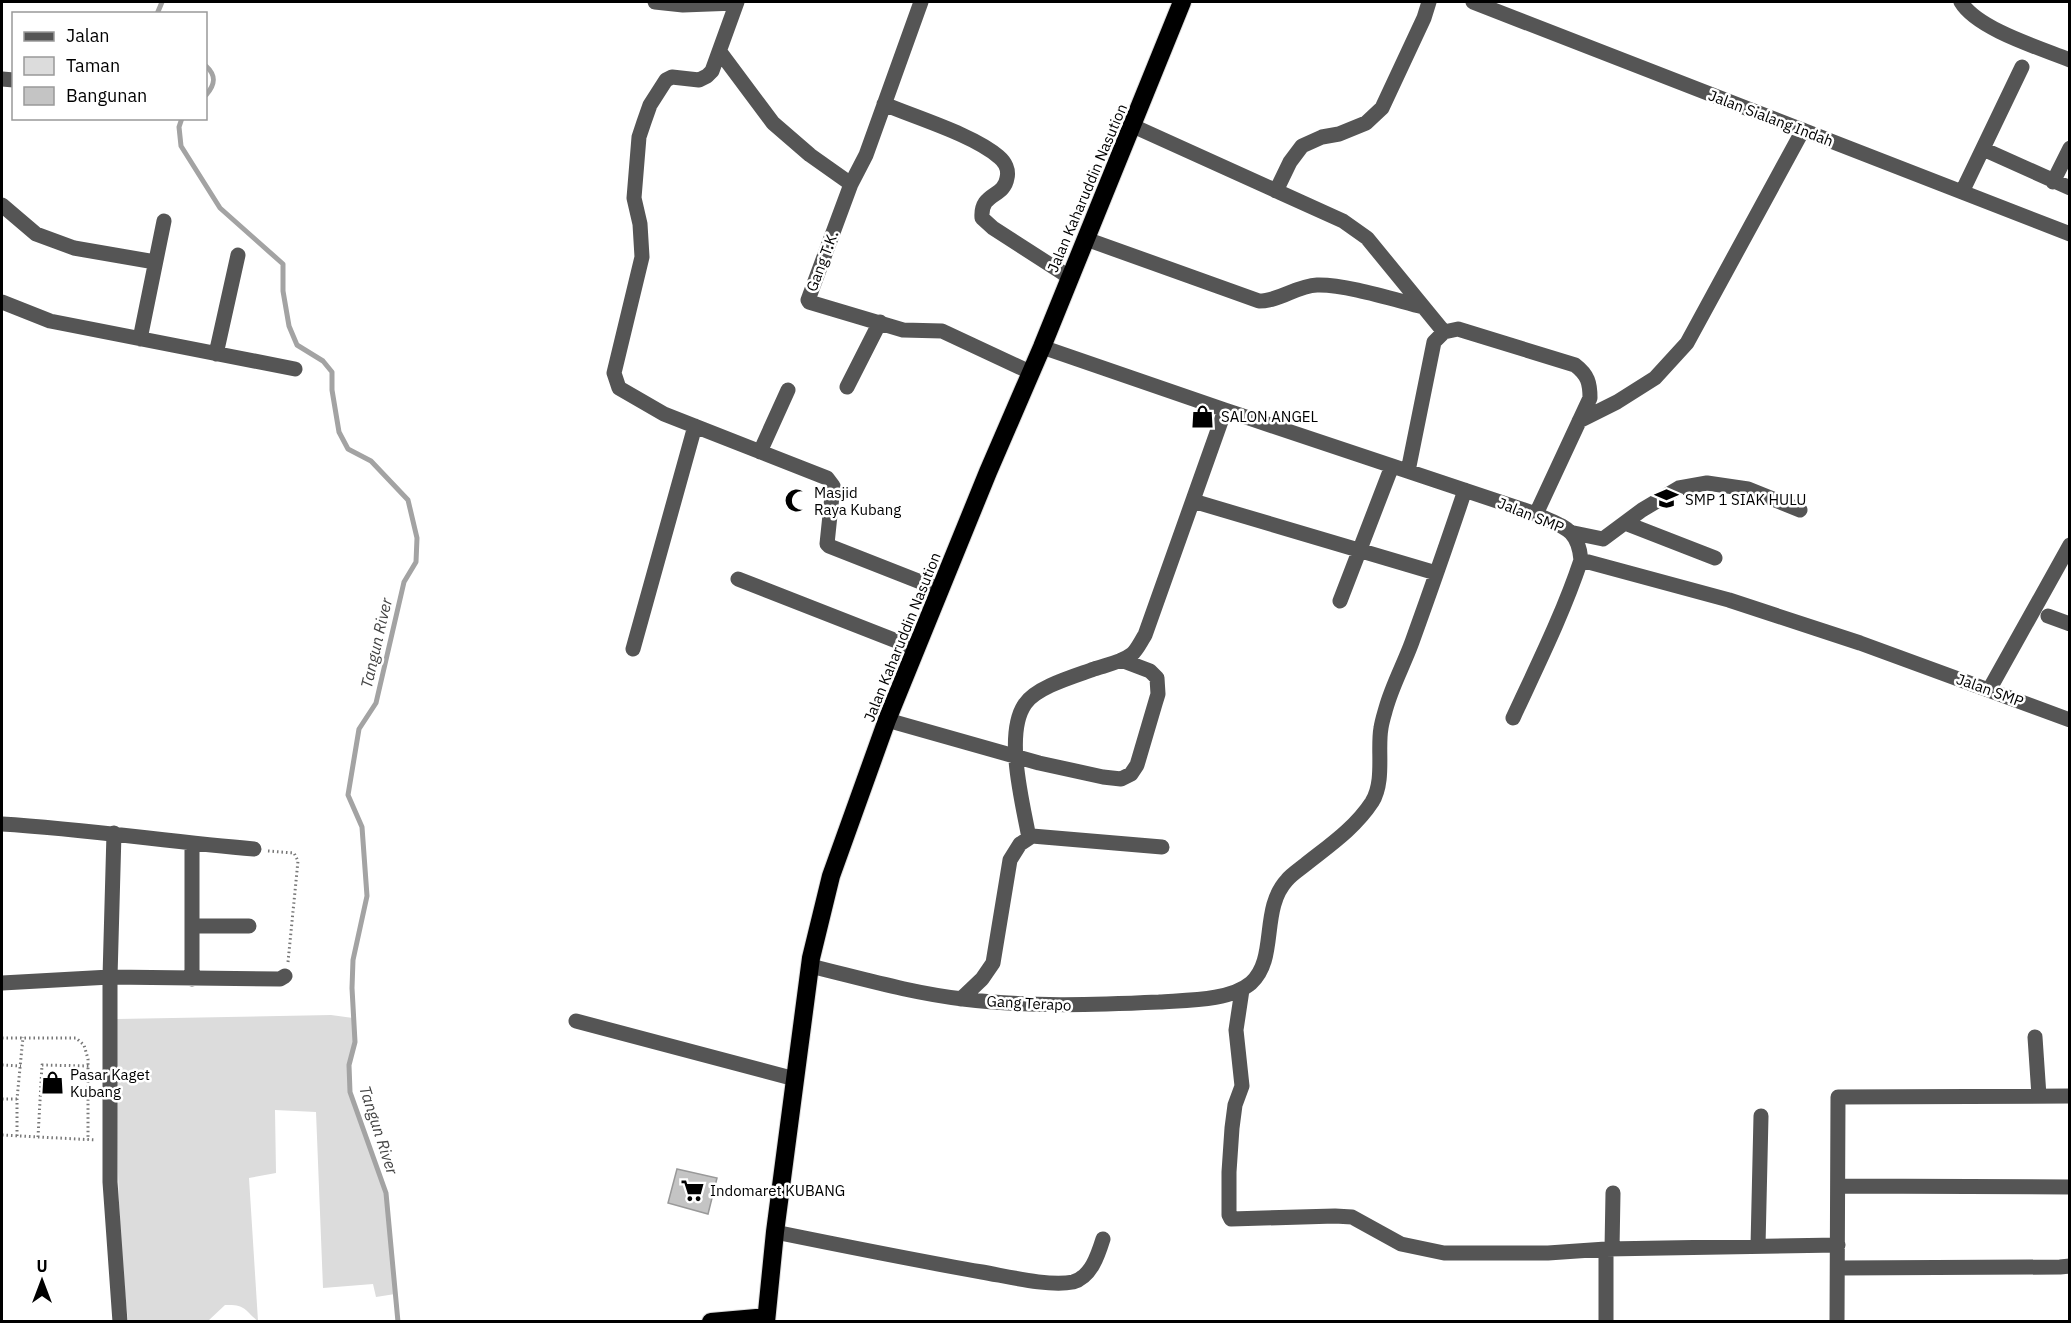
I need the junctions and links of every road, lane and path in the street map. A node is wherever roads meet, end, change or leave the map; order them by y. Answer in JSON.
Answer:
{"nodes":[{"id":1,"x":655,"y":2,"type":"edge"},
{"id":2,"x":736,"y":2,"type":"edge"},
{"id":3,"x":921,"y":2,"type":"edge"},
{"id":4,"x":1182,"y":2,"type":"edge"},
{"id":5,"x":1429,"y":2,"type":"edge"},
{"id":6,"x":1473,"y":2,"type":"edge"},
{"id":7,"x":1961,"y":2,"type":"edge"},
{"id":8,"x":1509,"y":8,"type":"edge"},
{"id":9,"x":720,"y":51,"type":"junction"},
{"id":10,"x":2070,"y":60,"type":"edge"},
{"id":11,"x":2022,"y":68,"type":"dead end"},
{"id":12,"x":885,"y":104,"type":"junction"},
{"id":13,"x":1132,"y":126,"type":"junction"},
{"id":14,"x":1803,"y":130,"type":"junction"},
{"id":15,"x":1983,"y":148,"type":"junction"},
{"id":16,"x":2070,"y":148,"type":"edge"},
{"id":17,"x":2053,"y":182,"type":"junction"},
{"id":18,"x":851,"y":184,"type":"junction"},
{"id":19,"x":2070,"y":188,"type":"edge"},
{"id":20,"x":1276,"y":191,"type":"junction"},
{"id":21,"x":1962,"y":192,"type":"junction"},
{"id":22,"x":4,"y":211,"type":"edge"},
{"id":23,"x":164,"y":221,"type":"dead end"},
{"id":24,"x":2070,"y":234,"type":"edge"},
{"id":25,"x":1086,"y":238,"type":"junction"},
{"id":26,"x":238,"y":255,"type":"dead end"},
{"id":27,"x":155,"y":262,"type":"junction"},
{"id":28,"x":1069,"y":277,"type":"junction"},
{"id":29,"x":2,"y":302,"type":"edge"},
{"id":30,"x":1423,"y":307,"type":"junction"},
{"id":31,"x":880,"y":322,"type":"junction"},
{"id":32,"x":1444,"y":332,"type":"junction"},
{"id":33,"x":140,"y":339,"type":"junction"},
{"id":34,"x":1042,"y":346,"type":"junction"},
{"id":35,"x":216,"y":354,"type":"junction"},
{"id":36,"x":295,"y":369,"type":"dead end"},
{"id":37,"x":1030,"y":372,"type":"junction"},
{"id":38,"x":847,"y":387,"type":"dead end"},
{"id":39,"x":788,"y":390,"type":"dead end"},
{"id":40,"x":1225,"y":410,"type":"junction"},
{"id":41,"x":1579,"y":421,"type":"junction"},
{"id":42,"x":695,"y":426,"type":"junction"},
{"id":43,"x":760,"y":452,"type":"junction"},
{"id":44,"x":1392,"y":466,"type":"junction"},
{"id":45,"x":1408,"y":471,"type":"junction"},
{"id":46,"x":1465,"y":490,"type":"junction"},
{"id":47,"x":1193,"y":501,"type":"junction"},
{"id":48,"x":1800,"y":510,"type":"dead end"},
{"id":49,"x":1536,"y":514,"type":"junction"},
{"id":50,"x":1625,"y":523,"type":"junction"},
{"id":51,"x":1574,"y":533,"type":"junction"},
{"id":52,"x":2070,"y":545,"type":"edge"},
{"id":53,"x":1360,"y":550,"type":"junction"},
{"id":54,"x":1715,"y":558,"type":"dead end"},
{"id":55,"x":1581,"y":560,"type":"junction"},
{"id":56,"x":1436,"y":573,"type":"junction"},
{"id":57,"x":738,"y":579,"type":"dead end"},
{"id":58,"x":941,"y":590,"type":"junction"},
{"id":59,"x":1340,"y":601,"type":"dead end"},
{"id":60,"x":2048,"y":616,"type":"dead end"},
{"id":61,"x":2070,"y":624,"type":"edge"},
{"id":62,"x":633,"y":649,"type":"dead end"},
{"id":63,"x":917,"y":649,"type":"junction"},
{"id":64,"x":1121,"y":660,"type":"junction"},
{"id":65,"x":1989,"y":690,"type":"junction"},
{"id":66,"x":1513,"y":718,"type":"dead end"},
{"id":67,"x":887,"y":720,"type":"junction"},
{"id":68,"x":2070,"y":720,"type":"edge"},
{"id":69,"x":1015,"y":756,"type":"junction"},
{"id":70,"x":2,"y":824,"type":"edge"},
{"id":71,"x":114,"y":833,"type":"junction"},
{"id":72,"x":1029,"y":838,"type":"junction"},
{"id":73,"x":192,"y":844,"type":"junction"},
{"id":74,"x":1162,"y":847,"type":"dead end"},
{"id":75,"x":254,"y":849,"type":"joint"},
{"id":76,"x":193,"y":926,"type":"junction"},
{"id":77,"x":249,"y":926,"type":"dead end"},
{"id":78,"x":810,"y":966,"type":"junction"},
{"id":79,"x":285,"y":976,"type":"joint"},
{"id":80,"x":110,"y":977,"type":"junction"},
{"id":81,"x":192,"y":979,"type":"junction"},
{"id":82,"x":2,"y":983,"type":"edge"},
{"id":83,"x":1245,"y":988,"type":"junction"},
{"id":84,"x":961,"y":999,"type":"junction"},
{"id":85,"x":576,"y":1022,"type":"dead end"},
{"id":86,"x":23,"y":1037,"type":"junction"},
{"id":87,"x":2035,"y":1037,"type":"dead end"},
{"id":88,"x":2,"y":1038,"type":"edge"},
{"id":89,"x":2,"y":1065,"type":"edge"},
{"id":90,"x":21,"y":1066,"type":"junction"},
{"id":91,"x":89,"y":1066,"type":"junction"},
{"id":92,"x":795,"y":1079,"type":"junction"},
{"id":93,"x":2039,"y":1096,"type":"junction"},
{"id":94,"x":2070,"y":1096,"type":"edge"},
{"id":95,"x":2,"y":1099,"type":"edge"},
{"id":96,"x":17,"y":1099,"type":"junction"},
{"id":97,"x":1761,"y":1116,"type":"dead end"},
{"id":98,"x":2,"y":1135,"type":"edge"},
{"id":99,"x":17,"y":1136,"type":"junction"},
{"id":100,"x":38,"y":1137,"type":"junction"},
{"id":101,"x":1838,"y":1186,"type":"junction"},
{"id":102,"x":2070,"y":1187,"type":"edge"},
{"id":103,"x":1613,"y":1193,"type":"dead end"},
{"id":104,"x":775,"y":1232,"type":"junction"},
{"id":105,"x":1103,"y":1239,"type":"dead end"},
{"id":106,"x":1838,"y":1245,"type":"junction"},
{"id":107,"x":1758,"y":1246,"type":"junction"},
{"id":108,"x":1609,"y":1249,"type":"junction"},
{"id":109,"x":2070,"y":1266,"type":"edge"},
{"id":110,"x":1838,"y":1268,"type":"junction"},
{"id":111,"x":766,"y":1319,"type":"edge"},
{"id":112,"x":120,"y":1322,"type":"edge"},
{"id":113,"x":711,"y":1322,"type":"edge"},
{"id":114,"x":1606,"y":1322,"type":"edge"},
{"id":115,"x":1837,"y":1322,"type":"edge"}],
"edges":[{"from":1,"to":2,"type":"street"},
{"from":2,"to":9,"type":"street"},
{"from":3,"to":12,"type":"street","name":"Gang T.K."},
{"from":4,"to":13,"type":"highway","name":"Jalan Kaharuddin Nasution"},
{"from":5,"to":20,"type":"street"},
{"from":6,"to":8,"type":"street","name":"Jalan Sialang Indah"},
{"from":7,"to":10,"type":"street"},
{"from":8,"to":14,"type":"street","name":"Jalan Sialang Indah"},
{"from":9,"to":18,"type":"street"},
{"from":9,"to":42,"type":"street"},
{"from":11,"to":15,"type":"street"},
{"from":12,"to":18,"type":"street","name":"Gang T.K."},
{"from":12,"to":28,"type":"street"},
{"from":13,"to":20,"type":"street"},
{"from":13,"to":25,"type":"highway","name":"Jalan Kaharuddin Nasution"},
{"from":14,"to":21,"type":"street","name":"Jalan Sialang Indah"},
{"from":14,"to":41,"type":"street"},
{"from":15,"to":17,"type":"street"},
{"from":15,"to":21,"type":"street"},
{"from":16,"to":17,"type":"street"},
{"from":17,"to":19,"type":"street"},
{"from":18,"to":31,"type":"street","name":"Gang T.K."},
{"from":20,"to":30,"type":"street"},
{"from":21,"to":24,"type":"street","name":"Jalan Sialang Indah"},
{"from":22,"to":27,"type":"street"},
{"from":23,"to":27,"type":"street"},
{"from":25,"to":28,"type":"highway","name":"Jalan Kaharuddin Nasution"},
{"from":25,"to":30,"type":"street"},
{"from":26,"to":35,"type":"street"},
{"from":27,"to":33,"type":"street"},
{"from":28,"to":34,"type":"highway","name":"Jalan Kaharuddin Nasution"},
{"from":29,"to":33,"type":"street"},
{"from":30,"to":32,"type":"street"},
{"from":31,"to":37,"type":"street","name":"Gang T.K."},
{"from":31,"to":38,"type":"street"},
{"from":32,"to":41,"type":"street"},
{"from":32,"to":45,"type":"street"},
{"from":33,"to":35,"type":"street"},
{"from":34,"to":37,"type":"highway","name":"Jalan Kaharuddin Nasution"},
{"from":34,"to":40,"type":"street","name":"Jalan SMP"},
{"from":35,"to":36,"type":"street"},
{"from":37,"to":58,"type":"highway","name":"Jalan Kaharuddin Nasution"},
{"from":39,"to":43,"type":"street"},
{"from":40,"to":44,"type":"street","name":"Jalan SMP"},
{"from":40,"to":47,"type":"street"},
{"from":41,"to":49,"type":"street"},
{"from":42,"to":43,"type":"street"},
{"from":42,"to":62,"type":"street"},
{"from":43,"to":58,"type":"street"},
{"from":44,"to":45,"type":"street","name":"Jalan SMP"},
{"from":44,"to":53,"type":"street"},
{"from":45,"to":46,"type":"street","name":"Jalan SMP"},
{"from":46,"to":49,"type":"street","name":"Jalan SMP"},
{"from":46,"to":56,"type":"street"},
{"from":47,"to":53,"type":"street"},
{"from":47,"to":64,"type":"street"},
{"from":48,"to":50,"type":"street"},
{"from":49,"to":51,"type":"street","name":"Jalan SMP"},
{"from":50,"to":51,"type":"street"},
{"from":50,"to":54,"type":"street"},
{"from":51,"to":55,"type":"street","name":"Jalan SMP"},
{"from":52,"to":65,"type":"street"},
{"from":53,"to":56,"type":"street"},
{"from":53,"to":59,"type":"street"},
{"from":55,"to":65,"type":"street","name":"Jalan SMP"},
{"from":55,"to":66,"type":"street"},
{"from":56,"to":83,"type":"street"},
{"from":57,"to":63,"type":"street"},
{"from":58,"to":63,"type":"highway","name":"Jalan Kaharuddin Nasution"},
{"from":60,"to":61,"type":"street"},
{"from":63,"to":67,"type":"highway","name":"Jalan Kaharuddin Nasution"},
{"from":64,"to":69,"type":"street"},
{"from":64,"to":69,"type":"street"},
{"from":65,"to":68,"type":"street","name":"Jalan SMP"},
{"from":67,"to":69,"type":"street"},
{"from":67,"to":78,"type":"highway","name":"Jalan Kaharuddin Nasution"},
{"from":69,"to":72,"type":"street"},
{"from":70,"to":71,"type":"street"},
{"from":71,"to":73,"type":"street"},
{"from":71,"to":80,"type":"street"},
{"from":72,"to":74,"type":"street"},
{"from":72,"to":84,"type":"street"},
{"from":73,"to":75,"type":"street"},
{"from":73,"to":76,"type":"street"},
{"from":75,"to":79,"type":"path"},
{"from":76,"to":77,"type":"street"},
{"from":76,"to":81,"type":"street"},
{"from":78,"to":84,"type":"street","name":"Gang Terapo"},
{"from":78,"to":92,"type":"highway","name":"Jalan Kaharuddin Nasution"},
{"from":79,"to":81,"type":"street"},
{"from":80,"to":81,"type":"street"},
{"from":80,"to":82,"type":"street"},
{"from":80,"to":112,"type":"street"},
{"from":83,"to":84,"type":"street","name":"Gang Terapo"},
{"from":83,"to":108,"type":"street"},
{"from":85,"to":92,"type":"street"},
{"from":86,"to":88,"type":"path"},
{"from":86,"to":90,"type":"path"},
{"from":86,"to":91,"type":"path"},
{"from":87,"to":93,"type":"street"},
{"from":89,"to":90,"type":"path"},
{"from":90,"to":96,"type":"path"},
{"from":91,"to":100,"type":"path"},
{"from":91,"to":100,"type":"path"},
{"from":92,"to":104,"type":"highway","name":"Jalan Kaharuddin Nasution"},
{"from":93,"to":94,"type":"street"},
{"from":93,"to":101,"type":"street"},
{"from":95,"to":96,"type":"path"},
{"from":96,"to":99,"type":"path"},
{"from":97,"to":107,"type":"street"},
{"from":98,"to":99,"type":"path"},
{"from":99,"to":100,"type":"path"},
{"from":101,"to":102,"type":"street"},
{"from":101,"to":106,"type":"street"},
{"from":103,"to":108,"type":"street"},
{"from":104,"to":105,"type":"street"},
{"from":104,"to":111,"type":"highway","name":"Jalan Kaharuddin Nasution"},
{"from":106,"to":107,"type":"street"},
{"from":106,"to":110,"type":"street"},
{"from":107,"to":108,"type":"street"},
{"from":108,"to":114,"type":"street"},
{"from":109,"to":110,"type":"street"},
{"from":110,"to":115,"type":"street"},
{"from":111,"to":113,"type":"highway"}]}
